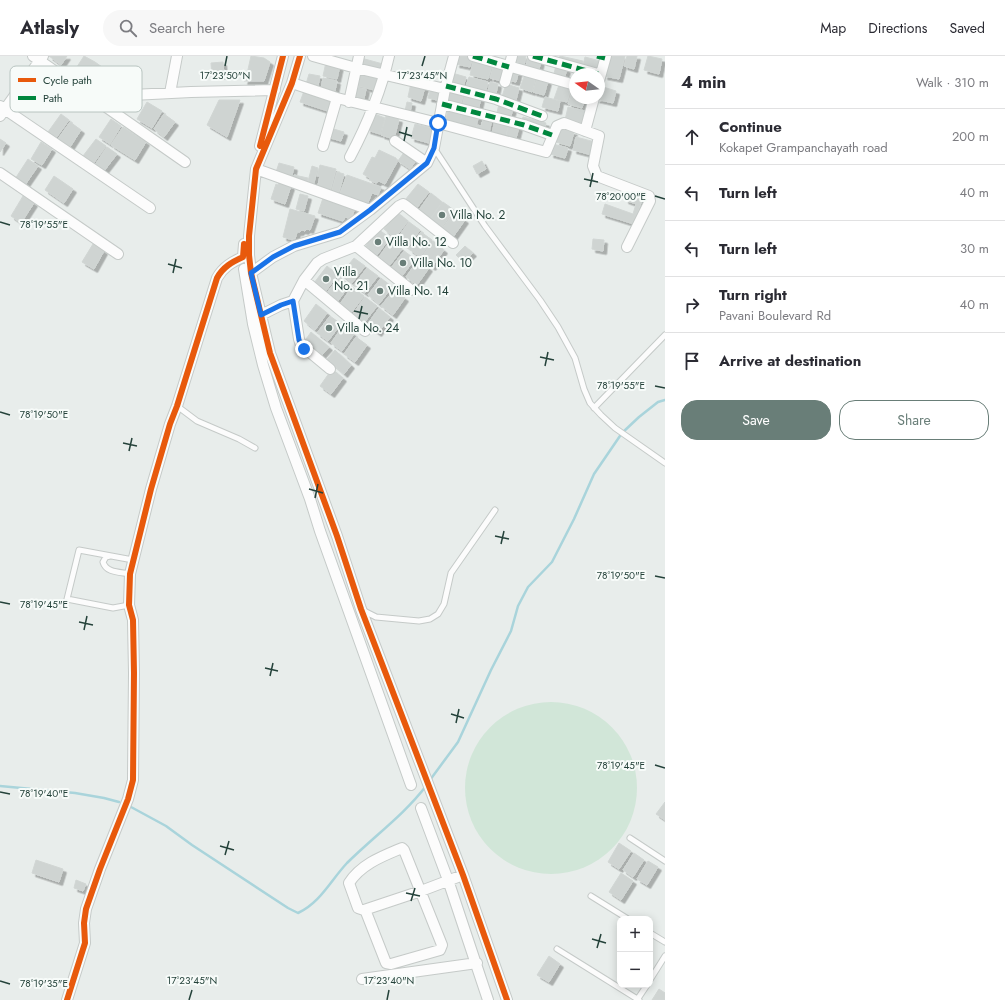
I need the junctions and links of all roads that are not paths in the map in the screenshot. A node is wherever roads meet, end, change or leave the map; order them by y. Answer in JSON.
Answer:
{"nodes":[{"id":1,"x":177,"y":56,"type":"edge"},
{"id":2,"x":283,"y":56,"type":"edge"},
{"id":3,"x":300,"y":56,"type":"edge"},
{"id":4,"x":313,"y":56,"type":"edge"},
{"id":5,"x":359,"y":56,"type":"edge"},
{"id":6,"x":389,"y":56,"type":"edge"},
{"id":7,"x":454,"y":56,"type":"edge"},
{"id":8,"x":473,"y":56,"type":"edge"},
{"id":9,"x":512,"y":56,"type":"edge"},
{"id":10,"x":533,"y":56,"type":"edge"},
{"id":11,"x":603,"y":57,"type":"edge"},
{"id":12,"x":38,"y":58,"type":"edge"},
{"id":13,"x":49,"y":66,"type":"edge"},
{"id":14,"x":509,"y":67,"type":"junction"},
{"id":15,"x":356,"y":68,"type":"junction"},
{"id":16,"x":573,"y":68,"type":"edge"},
{"id":17,"x":601,"y":68,"type":"edge"},
{"id":18,"x":385,"y":75,"type":"junction"},
{"id":19,"x":505,"y":82,"type":"dead end"},
{"id":20,"x":292,"y":83,"type":"junction"},
{"id":21,"x":569,"y":83,"type":"edge"},
{"id":22,"x":446,"y":88,"type":"junction"},
{"id":23,"x":275,"y":90,"type":"junction"},
{"id":24,"x":170,"y":93,"type":"junction"},
{"id":25,"x":142,"y":94,"type":"edge"},
{"id":26,"x":10,"y":98,"type":"edge"},
{"id":27,"x":337,"y":98,"type":"junction"},
{"id":28,"x":349,"y":102,"type":"junction"},
{"id":29,"x":442,"y":104,"type":"junction"},
{"id":30,"x":592,"y":104,"type":"edge"},
{"id":31,"x":373,"y":108,"type":"junction"},
{"id":32,"x":2,"y":110,"type":"edge"},
{"id":33,"x":114,"y":112,"type":"edge"},
{"id":34,"x":542,"y":116,"type":"dead end"},
{"id":35,"x":438,"y":123,"type":"junction"},
{"id":36,"x":585,"y":130,"type":"junction"},
{"id":37,"x":552,"y":135,"type":"junction"},
{"id":38,"x":395,"y":141,"type":"dead end"},
{"id":39,"x":323,"y":146,"type":"dead end"},
{"id":40,"x":434,"y":148,"type":"junction"},
{"id":41,"x":350,"y":157,"type":"dead end"},
{"id":42,"x":185,"y":162,"type":"dead end"},
{"id":43,"x":427,"y":163,"type":"junction"},
{"id":44,"x":256,"y":169,"type":"junction"},
{"id":45,"x":0,"y":173,"type":"edge"},
{"id":46,"x":150,"y":208,"type":"dead end"},
{"id":47,"x":370,"y":210,"type":"junction"},
{"id":48,"x":453,"y":243,"type":"dead end"},
{"id":49,"x":356,"y":246,"type":"junction"},
{"id":50,"x":626,"y":247,"type":"dead end"},
{"id":51,"x":118,"y":254,"type":"dead end"},
{"id":52,"x":243,"y":257,"type":"junction"},
{"id":53,"x":251,"y":273,"type":"junction"},
{"id":54,"x":304,"y":280,"type":"junction"},
{"id":55,"x":411,"y":290,"type":"dead end"},
{"id":56,"x":293,"y":301,"type":"junction"},
{"id":57,"x":261,"y":315,"type":"junction"},
{"id":58,"x":365,"y":331,"type":"dead end"},
{"id":59,"x":665,"y":335,"type":"edge"},
{"id":60,"x":330,"y":369,"type":"dead end"},
{"id":61,"x":177,"y":406,"type":"junction"},
{"id":62,"x":594,"y":408,"type":"junction"},
{"id":63,"x":255,"y":448,"type":"dead end"},
{"id":64,"x":665,"y":463,"type":"edge"},
{"id":65,"x":495,"y":510,"type":"dead end"},
{"id":66,"x":110,"y":556,"type":"junction"},
{"id":67,"x":133,"y":560,"type":"junction"},
{"id":68,"x":130,"y":574,"type":"junction"},
{"id":69,"x":129,"y":605,"type":"junction"},
{"id":70,"x":361,"y":609,"type":"junction"},
{"id":71,"x":408,"y":731,"type":"junction"},
{"id":72,"x":393,"y":736,"type":"junction"},
{"id":73,"x":411,"y":785,"type":"dead end"},
{"id":74,"x":421,"y":808,"type":"dead end"},
{"id":75,"x":630,"y":838,"type":"dead end"},
{"id":76,"x":665,"y":861,"type":"edge"},
{"id":77,"x":463,"y":875,"type":"junction"},
{"id":78,"x":448,"y":880,"type":"junction"},
{"id":79,"x":421,"y":891,"type":"junction"},
{"id":80,"x":591,"y":896,"type":"dead end"},
{"id":81,"x":364,"y":910,"type":"junction"},
{"id":82,"x":623,"y":916,"type":"edge"},
{"id":83,"x":653,"y":935,"type":"edge"},
{"id":84,"x":665,"y":942,"type":"edge"},
{"id":85,"x":557,"y":949,"type":"dead end"},
{"id":86,"x":665,"y":956,"type":"edge"},
{"id":87,"x":477,"y":963,"type":"junction"},
{"id":88,"x":653,"y":975,"type":"edge"},
{"id":89,"x":362,"y":979,"type":"dead end"},
{"id":90,"x":645,"y":988,"type":"edge"},
{"id":91,"x":67,"y":1000,"type":"edge"},
{"id":92,"x":488,"y":1000,"type":"edge"},
{"id":93,"x":507,"y":1000,"type":"edge"},
{"id":94,"x":638,"y":1000,"type":"edge"}],
"edges":[{"from":1,"to":24,"type":"street"},
{"from":2,"to":23,"type":"street"},
{"from":3,"to":20,"type":"street"},
{"from":4,"to":15,"type":"street"},
{"from":5,"to":15,"type":"street"},
{"from":6,"to":18,"type":"street"},
{"from":7,"to":22,"type":"street"},
{"from":8,"to":14,"type":"street"},
{"from":9,"to":14,"type":"street"},
{"from":10,"to":16,"type":"street"},
{"from":11,"to":17,"type":"street"},
{"from":12,"to":13,"type":"street"},
{"from":14,"to":19,"type":"street"},
{"from":14,"to":21,"type":"street"},
{"from":15,"to":18,"type":"street"},
{"from":15,"to":28,"type":"street"},
{"from":18,"to":22,"type":"street"},
{"from":18,"to":31,"type":"street"},
{"from":20,"to":27,"type":"street"},
{"from":20,"to":44,"type":"street"},
{"from":22,"to":29,"type":"street"},
{"from":22,"to":34,"type":"street"},
{"from":23,"to":24,"type":"street"},
{"from":23,"to":52,"type":"street"},
{"from":24,"to":25,"type":"street"},
{"from":26,"to":32,"type":"street"},
{"from":27,"to":28,"type":"street"},
{"from":27,"to":39,"type":"street"},
{"from":28,"to":31,"type":"street"},
{"from":29,"to":35,"type":"street"},
{"from":29,"to":37,"type":"street"},
{"from":30,"to":36,"type":"street"},
{"from":31,"to":35,"type":"street"},
{"from":31,"to":41,"type":"street"},
{"from":32,"to":46,"type":"street"},
{"from":33,"to":42,"type":"street"},
{"from":35,"to":37,"type":"street"},
{"from":35,"to":40,"type":"street"},
{"from":36,"to":37,"type":"street"},
{"from":36,"to":50,"type":"street"},
{"from":38,"to":43,"type":"street"},
{"from":40,"to":43,"type":"street"},
{"from":40,"to":62,"type":"lane"},
{"from":43,"to":47,"type":"street"},
{"from":44,"to":47,"type":"street"},
{"from":44,"to":53,"type":"street"},
{"from":45,"to":51,"type":"street"},
{"from":47,"to":53,"type":"street"},
{"from":48,"to":49,"type":"street"},
{"from":49,"to":54,"type":"street"},
{"from":49,"to":55,"type":"street"},
{"from":52,"to":61,"type":"street"},
{"from":52,"to":72,"type":"street"},
{"from":53,"to":57,"type":"street"},
{"from":54,"to":56,"type":"street"},
{"from":54,"to":58,"type":"street"},
{"from":56,"to":57,"type":"street"},
{"from":56,"to":60,"type":"street"},
{"from":57,"to":70,"type":"street"},
{"from":59,"to":62,"type":"lane"},
{"from":61,"to":63,"type":"lane"},
{"from":61,"to":67,"type":"street"},
{"from":62,"to":64,"type":"lane"},
{"from":65,"to":70,"type":"lane"},
{"from":66,"to":67,"type":"lane"},
{"from":66,"to":68,"type":"lane"},
{"from":66,"to":69,"type":"lane"},
{"from":67,"to":68,"type":"street"},
{"from":68,"to":69,"type":"street"},
{"from":69,"to":91,"type":"street"},
{"from":70,"to":71,"type":"street"},
{"from":71,"to":72,"type":"street"},
{"from":71,"to":77,"type":"street"},
{"from":72,"to":73,"type":"street"},
{"from":74,"to":78,"type":"street"},
{"from":75,"to":76,"type":"lane"},
{"from":77,"to":78,"type":"street"},
{"from":77,"to":93,"type":"street"},
{"from":78,"to":79,"type":"street"},
{"from":78,"to":87,"type":"street"},
{"from":79,"to":81,"type":"street"},
{"from":79,"to":81,"type":"street"},
{"from":79,"to":81,"type":"street"},
{"from":80,"to":82,"type":"lane"},
{"from":83,"to":84,"type":"lane"},
{"from":85,"to":94,"type":"lane"},
{"from":86,"to":88,"type":"lane"},
{"from":87,"to":89,"type":"street"},
{"from":87,"to":92,"type":"street"},
{"from":90,"to":94,"type":"lane"}]}
